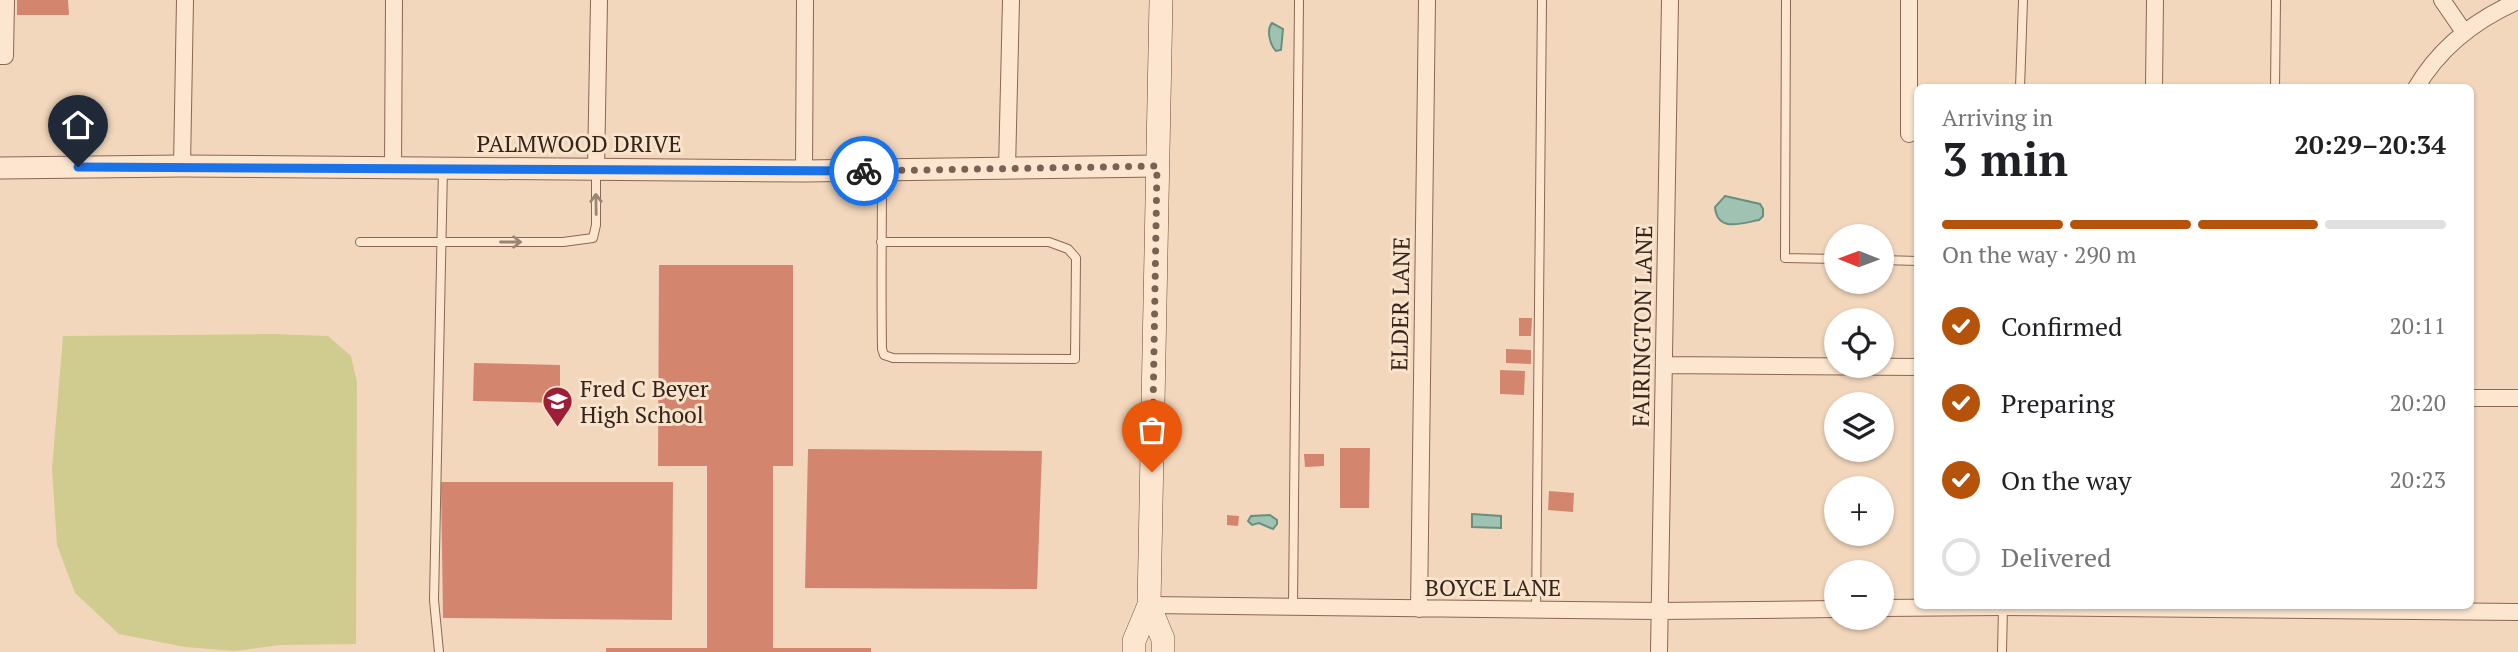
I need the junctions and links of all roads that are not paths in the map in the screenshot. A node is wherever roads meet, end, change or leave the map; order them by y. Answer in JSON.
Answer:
{"nodes":[{"id":1,"x":6,"y":0,"type":"edge"},
{"id":2,"x":185,"y":0,"type":"edge"},
{"id":3,"x":394,"y":0,"type":"edge"},
{"id":4,"x":599,"y":0,"type":"edge"},
{"id":5,"x":805,"y":0,"type":"edge"},
{"id":6,"x":1011,"y":0,"type":"edge"},
{"id":7,"x":1161,"y":0,"type":"edge"},
{"id":8,"x":1299,"y":0,"type":"edge"},
{"id":9,"x":1427,"y":0,"type":"edge"},
{"id":10,"x":1542,"y":0,"type":"edge"},
{"id":11,"x":1670,"y":0,"type":"edge"},
{"id":12,"x":1786,"y":0,"type":"edge"},
{"id":13,"x":1909,"y":0,"type":"edge"},
{"id":14,"x":2023,"y":0,"type":"edge"},
{"id":15,"x":2155,"y":0,"type":"edge"},
{"id":16,"x":2276,"y":0,"type":"edge"},
{"id":17,"x":2442,"y":0,"type":"edge"},
{"id":18,"x":2518,"y":1,"type":"edge"},
{"id":19,"x":2464,"y":32,"type":"junction"},
{"id":20,"x":2,"y":56,"type":"edge"},
{"id":21,"x":2020,"y":84,"type":"edge"},
{"id":22,"x":2154,"y":84,"type":"edge"},
{"id":23,"x":2275,"y":84,"type":"edge"},
{"id":24,"x":2419,"y":84,"type":"edge"},
{"id":25,"x":1909,"y":134,"type":"dead end"},
{"id":26,"x":182,"y":166,"type":"junction"},
{"id":27,"x":1157,"y":166,"type":"junction"},
{"id":28,"x":0,"y":168,"type":"edge"},
{"id":29,"x":393,"y":168,"type":"junction"},
{"id":30,"x":443,"y":168,"type":"junction"},
{"id":31,"x":596,"y":169,"type":"junction"},
{"id":32,"x":1007,"y":169,"type":"junction"},
{"id":33,"x":882,"y":170,"type":"junction"},
{"id":34,"x":804,"y":171,"type":"junction"},
{"id":35,"x":442,"y":241,"type":"junction"},
{"id":36,"x":360,"y":242,"type":"dead end"},
{"id":37,"x":881,"y":242,"type":"junction"},
{"id":38,"x":1824,"y":259,"type":"edge"},
{"id":39,"x":1894,"y":260,"type":"edge"},
{"id":40,"x":1914,"y":261,"type":"edge"},
{"id":41,"x":1665,"y":365,"type":"junction"},
{"id":42,"x":1914,"y":367,"type":"edge"},
{"id":43,"x":2474,"y":398,"type":"edge"},
{"id":44,"x":2518,"y":398,"type":"edge"},
{"id":45,"x":1149,"y":605,"type":"junction"},
{"id":46,"x":1293,"y":605,"type":"junction"},
{"id":47,"x":1914,"y":607,"type":"edge"},
{"id":48,"x":1824,"y":608,"type":"edge"},
{"id":49,"x":1894,"y":608,"type":"edge"},
{"id":50,"x":1419,"y":609,"type":"junction"},
{"id":51,"x":2003,"y":609,"type":"edge"},
{"id":52,"x":2369,"y":609,"type":"edge"},
{"id":53,"x":1536,"y":610,"type":"junction"},
{"id":54,"x":1659,"y":611,"type":"junction"},
{"id":55,"x":2518,"y":612,"type":"edge"},
{"id":56,"x":439,"y":652,"type":"edge"},
{"id":57,"x":1134,"y":652,"type":"edge"},
{"id":58,"x":1163,"y":652,"type":"edge"},
{"id":59,"x":1659,"y":652,"type":"edge"},
{"id":60,"x":2002,"y":652,"type":"edge"}],
"edges":[{"from":1,"to":20,"type":"street"},
{"from":2,"to":26,"type":"street"},
{"from":3,"to":29,"type":"street"},
{"from":4,"to":31,"type":"street"},
{"from":5,"to":34,"type":"street"},
{"from":6,"to":32,"type":"street"},
{"from":7,"to":27,"type":"main road"},
{"from":8,"to":46,"type":"lane"},
{"from":9,"to":50,"type":"street","name":"ELDER LANE"},
{"from":10,"to":53,"type":"lane"},
{"from":11,"to":41,"type":"street","name":"FAIRINGTON LANE"},
{"from":12,"to":38,"type":"lane"},
{"from":13,"to":25,"type":"street"},
{"from":14,"to":21,"type":"lane"},
{"from":15,"to":22,"type":"street"},
{"from":16,"to":23,"type":"lane"},
{"from":17,"to":19,"type":"street"},
{"from":18,"to":19,"type":"street"},
{"from":19,"to":24,"type":"street"},
{"from":26,"to":28,"type":"street","name":"PALMWOOD DRIVE"},
{"from":26,"to":29,"type":"street","name":"PALMWOOD DRIVE"},
{"from":27,"to":32,"type":"street","name":"PALMWOOD DRIVE"},
{"from":27,"to":45,"type":"main road"},
{"from":29,"to":30,"type":"street","name":"PALMWOOD DRIVE"},
{"from":30,"to":31,"type":"street","name":"PALMWOOD DRIVE"},
{"from":30,"to":35,"type":"lane"},
{"from":31,"to":34,"type":"street","name":"PALMWOOD DRIVE"},
{"from":35,"to":31,"type":"lane","one_way":true},
{"from":32,"to":33,"type":"street","name":"PALMWOOD DRIVE"},
{"from":33,"to":34,"type":"street","name":"PALMWOOD DRIVE"},
{"from":33,"to":37,"type":"lane"},
{"from":35,"to":36,"type":"lane"},
{"from":35,"to":56,"type":"lane"},
{"from":37,"to":37,"type":"lane"},
{"from":39,"to":40,"type":"lane"},
{"from":41,"to":42,"type":"street"},
{"from":41,"to":54,"type":"street","name":"FAIRINGTON LANE"},
{"from":43,"to":44,"type":"street"},
{"from":45,"to":46,"type":"street","name":"BOYCE LANE"},
{"from":45,"to":57,"type":"main road"},
{"from":45,"to":58,"type":"main road"},
{"from":46,"to":50,"type":"street","name":"BOYCE LANE"},
{"from":47,"to":49,"type":"street"},
{"from":48,"to":54,"type":"street","name":"BOYCE LANE"},
{"from":50,"to":53,"type":"street","name":"BOYCE LANE"},
{"from":51,"to":60,"type":"lane"},
{"from":52,"to":55,"type":"street"},
{"from":53,"to":54,"type":"street","name":"BOYCE LANE"},
{"from":54,"to":59,"type":"street","name":"FAIRINGTON LANE"}]}
